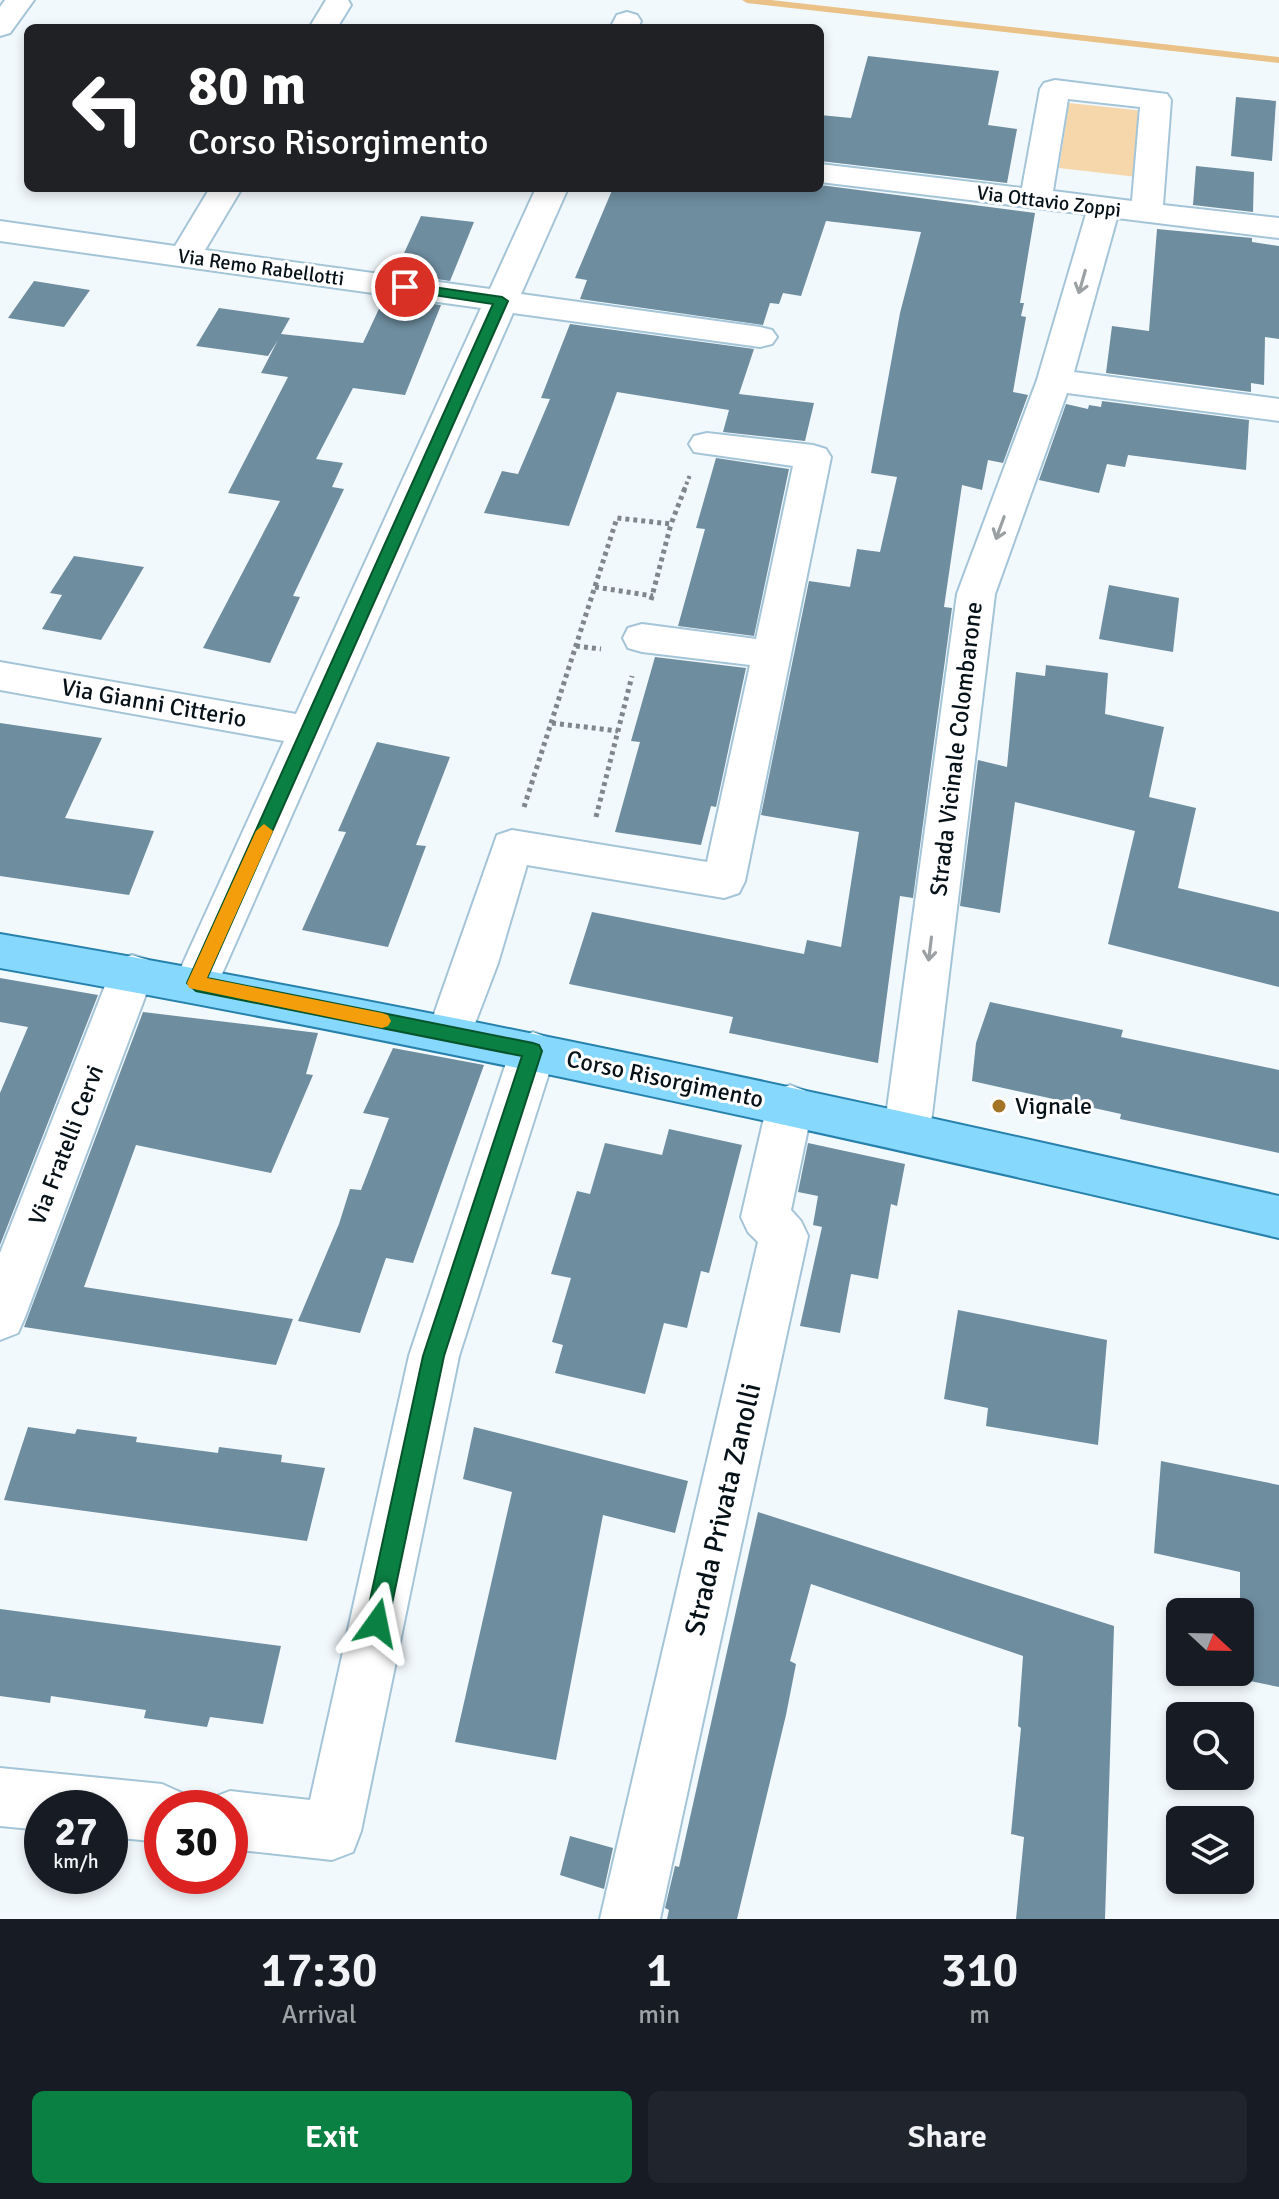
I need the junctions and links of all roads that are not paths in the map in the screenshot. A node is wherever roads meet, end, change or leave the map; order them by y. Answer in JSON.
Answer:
{"nodes":[{"id":1,"x":20,"y":0,"type":"edge"},
{"id":2,"x":0,"y":27,"type":"edge"},
{"id":3,"x":824,"y":173,"type":"edge"},
{"id":4,"x":224,"y":192,"type":"edge"},
{"id":5,"x":550,"y":192,"type":"edge"},
{"id":6,"x":1036,"y":199,"type":"junction"},
{"id":7,"x":1104,"y":207,"type":"junction"},
{"id":8,"x":1147,"y":212,"type":"junction"},
{"id":9,"x":1279,"y":228,"type":"edge"},
{"id":10,"x":0,"y":231,"type":"edge"},
{"id":11,"x":184,"y":257,"type":"junction"},
{"id":12,"x":502,"y":301,"type":"junction"},
{"id":13,"x":760,"y":337,"type":"dead end"},
{"id":14,"x":1054,"y":380,"type":"junction"},
{"id":15,"x":1279,"y":410,"type":"edge"},
{"id":16,"x":707,"y":444,"type":"road end"},
{"id":17,"x":642,"y":638,"type":"road end"},
{"id":18,"x":769,"y":654,"type":"junction"},
{"id":19,"x":0,"y":676,"type":"edge"},
{"id":20,"x":309,"y":731,"type":"junction"},
{"id":21,"x":0,"y":951,"type":"edge"},
{"id":22,"x":132,"y":973,"type":"junction"},
{"id":23,"x":196,"y":983,"type":"junction"},
{"id":24,"x":450,"y":1034,"type":"junction"},
{"id":25,"x":533,"y":1051,"type":"junction"},
{"id":26,"x":790,"y":1105,"type":"junction"},
{"id":27,"x":907,"y":1131,"type":"junction"},
{"id":28,"x":1279,"y":1217,"type":"edge"},
{"id":29,"x":0,"y":1317,"type":"edge"},
{"id":30,"x":0,"y":1797,"type":"edge"},
{"id":31,"x":144,"y":1811,"type":"edge"},
{"id":32,"x":248,"y":1822,"type":"edge"},
{"id":33,"x":630,"y":1919,"type":"edge"}],
"edges":[{"from":1,"to":2,"type":"street"},
{"from":3,"to":6,"type":"street","name":"Via Ottavio Zoppi"},
{"from":4,"to":11,"type":"street"},
{"from":5,"to":12,"type":"street"},
{"from":6,"to":7,"type":"street","name":"Via Ottavio Zoppi"},
{"from":6,"to":8,"type":"street"},
{"from":7,"to":8,"type":"street","name":"Via Ottavio Zoppi"},
{"from":7,"to":14,"type":"street","name":"Strada Vicinale Colombarone","one_way":true},
{"from":8,"to":9,"type":"street","name":"Via Ottavio Zoppi"},
{"from":10,"to":11,"type":"street","name":"Via Remo Rabellotti"},
{"from":11,"to":12,"type":"street","name":"Via Remo Rabellotti"},
{"from":12,"to":13,"type":"street","name":"Via Remo Rabellotti"},
{"from":12,"to":20,"type":"street"},
{"from":14,"to":15,"type":"street"},
{"from":14,"to":27,"type":"street","name":"Strada Vicinale Colombarone","one_way":true},
{"from":16,"to":18,"type":"street"},
{"from":17,"to":18,"type":"street"},
{"from":18,"to":24,"type":"street"},
{"from":19,"to":20,"type":"street","name":"Via Gianni Citterio"},
{"from":20,"to":23,"type":"street"},
{"from":21,"to":22,"type":"main road","name":"Corso Risorgimento"},
{"from":22,"to":23,"type":"main road","name":"Corso Risorgimento"},
{"from":22,"to":29,"type":"street","name":"Via Fratelli Cervi"},
{"from":23,"to":24,"type":"main road","name":"Corso Risorgimento"},
{"from":24,"to":25,"type":"main road","name":"Corso Risorgimento"},
{"from":25,"to":26,"type":"main road","name":"Corso Risorgimento"},
{"from":25,"to":32,"type":"street"},
{"from":26,"to":27,"type":"main road","name":"Corso Risorgimento"},
{"from":26,"to":33,"type":"street","name":"Strada Privata Zanolli"},
{"from":27,"to":28,"type":"main road","name":"Corso Risorgimento"},
{"from":30,"to":31,"type":"street"}]}
